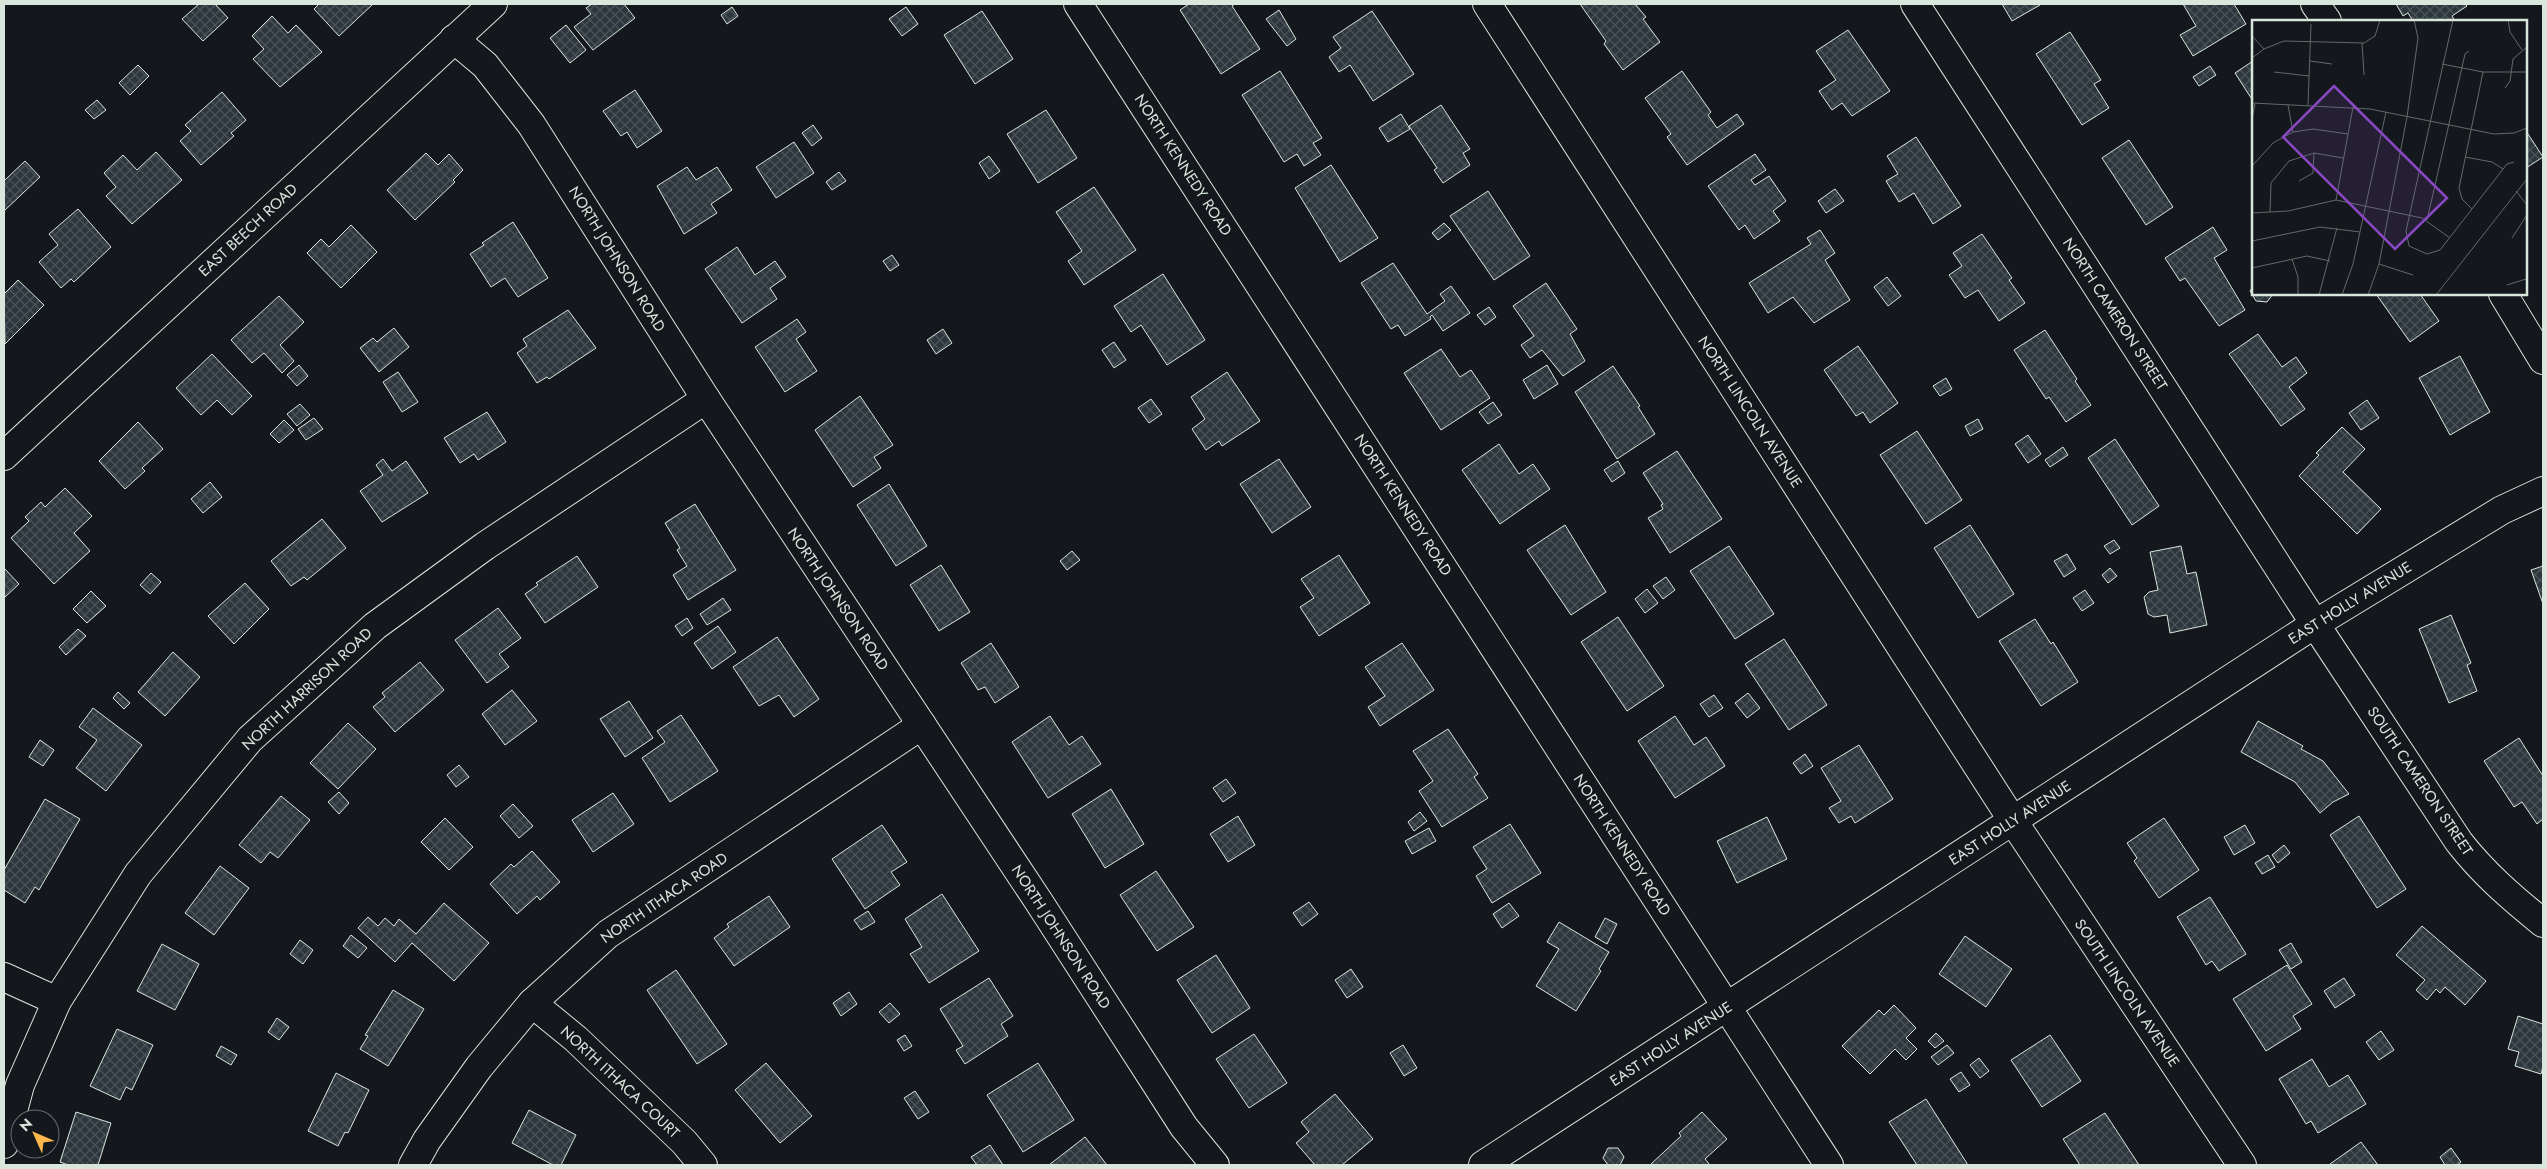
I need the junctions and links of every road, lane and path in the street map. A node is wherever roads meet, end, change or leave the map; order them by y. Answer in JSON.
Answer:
{"nodes":[{"id":1,"x":493,"y":4,"type":"edge"},
{"id":2,"x":1078,"y":4,"type":"edge"},
{"id":3,"x":1487,"y":4,"type":"edge"},
{"id":4,"x":1915,"y":4,"type":"edge"},
{"id":5,"x":2315,"y":4,"type":"edge"},
{"id":6,"x":2326,"y":20,"type":"edge"},
{"id":7,"x":454,"y":38,"type":"junction"},
{"id":8,"x":2504,"y":295,"type":"edge"},
{"id":9,"x":2543,"y":360,"type":"edge"},
{"id":10,"x":706,"y":399,"type":"junction"},
{"id":11,"x":4,"y":456,"type":"edge"},
{"id":12,"x":2543,"y":491,"type":"edge"},
{"id":13,"x":2315,"y":624,"type":"junction"},
{"id":14,"x":922,"y":726,"type":"junction"},
{"id":15,"x":2013,"y":821,"type":"junction"},
{"id":16,"x":2543,"y":923,"type":"edge"},
{"id":17,"x":4,"y":977,"type":"edge"},
{"id":18,"x":57,"y":1001,"type":"junction"},
{"id":19,"x":532,"y":1003,"type":"junction"},
{"id":20,"x":1726,"y":1007,"type":"junction"},
{"id":21,"x":4,"y":1144,"type":"edge"},
{"id":22,"x":413,"y":1165,"type":"edge"},
{"id":23,"x":703,"y":1165,"type":"edge"},
{"id":24,"x":1215,"y":1165,"type":"edge"},
{"id":25,"x":1484,"y":1165,"type":"edge"},
{"id":26,"x":1829,"y":1165,"type":"edge"},
{"id":27,"x":2242,"y":1165,"type":"edge"}],
"edges":[{"from":1,"to":7,"type":"street","name":"EAST BEECH ROAD"},
{"from":2,"to":20,"type":"street","name":"NORTH KENNEDY ROAD"},
{"from":3,"to":15,"type":"street","name":"NORTH LINCOLN AVENUE"},
{"from":4,"to":13,"type":"street","name":"NORTH CAMERON STREET"},
{"from":5,"to":6,"type":"street"},
{"from":7,"to":10,"type":"street","name":"NORTH JOHNSON ROAD"},
{"from":7,"to":11,"type":"street","name":"EAST BEECH ROAD"},
{"from":8,"to":9,"type":"street"},
{"from":10,"to":14,"type":"street","name":"NORTH JOHNSON ROAD"},
{"from":10,"to":18,"type":"street","name":"NORTH HARRISON ROAD"},
{"from":12,"to":13,"type":"street","name":"EAST HOLLY AVENUE"},
{"from":13,"to":15,"type":"street","name":"EAST HOLLY AVENUE"},
{"from":13,"to":16,"type":"street","name":"SOUTH CAMERON STREET"},
{"from":14,"to":19,"type":"street","name":"NORTH ITHACA ROAD"},
{"from":14,"to":24,"type":"street","name":"NORTH JOHNSON ROAD"},
{"from":15,"to":20,"type":"street","name":"EAST HOLLY AVENUE"},
{"from":15,"to":27,"type":"street","name":"SOUTH LINCOLN AVENUE"},
{"from":17,"to":18,"type":"street"},
{"from":18,"to":21,"type":"street","name":"NORTH HARRISON ROAD"},
{"from":19,"to":22,"type":"street","name":"NORTH ITHACA ROAD"},
{"from":19,"to":23,"type":"street","name":"NORTH ITHACA COURT"},
{"from":20,"to":25,"type":"street","name":"EAST HOLLY AVENUE"},
{"from":20,"to":26,"type":"street","name":"NORTH KENNEDY ROAD"}]}
